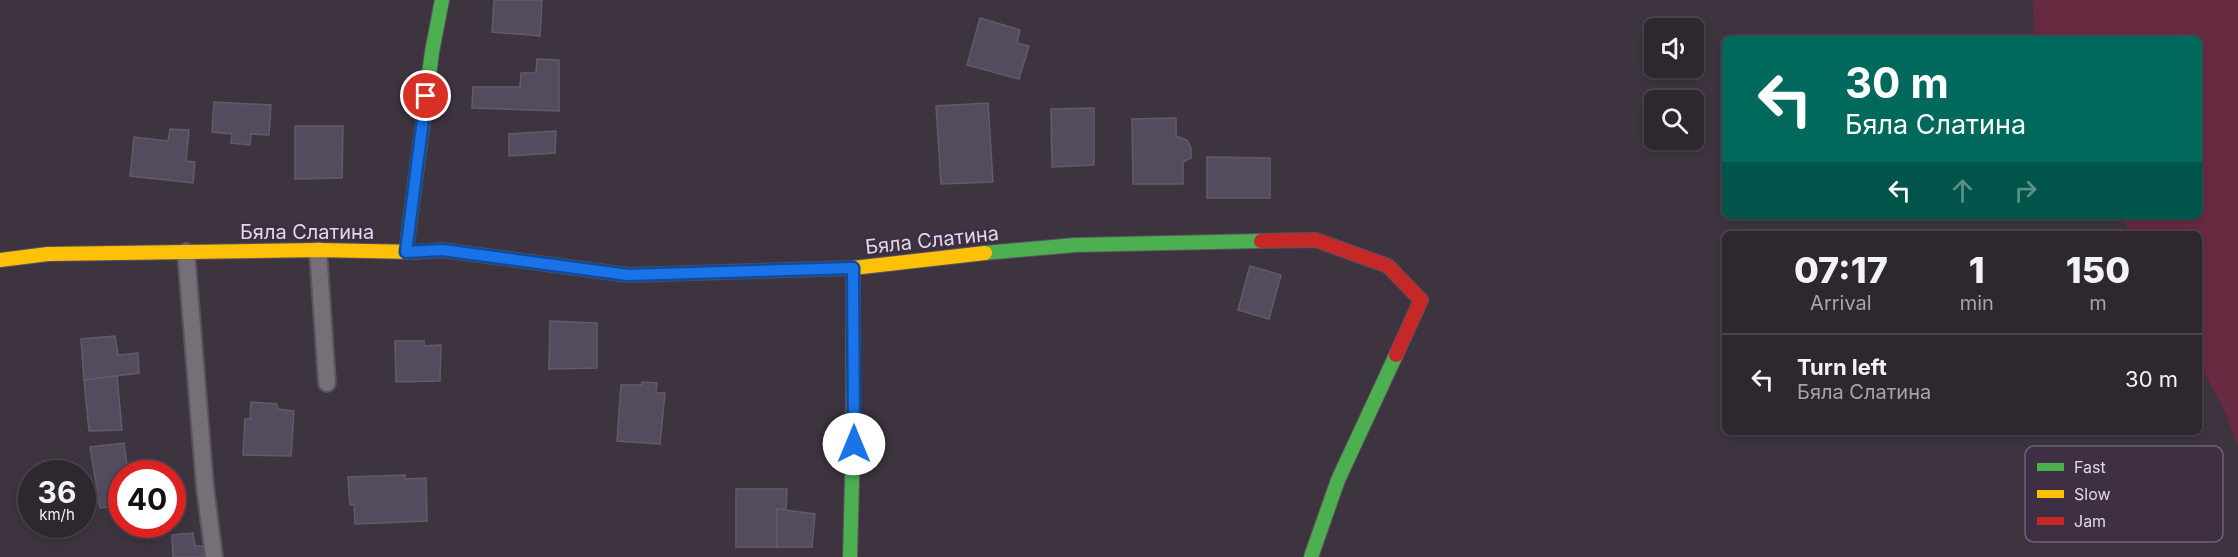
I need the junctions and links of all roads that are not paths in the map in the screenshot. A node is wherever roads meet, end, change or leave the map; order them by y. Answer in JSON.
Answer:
{"nodes":[{"id":1,"x":442,"y":0,"type":"edge"},
{"id":2,"x":318,"y":250,"type":"junction"},
{"id":3,"x":186,"y":252,"type":"junction"},
{"id":4,"x":406,"y":252,"type":"junction"},
{"id":5,"x":0,"y":260,"type":"edge"},
{"id":6,"x":853,"y":268,"type":"junction"},
{"id":7,"x":327,"y":383,"type":"dead end"},
{"id":8,"x":214,"y":557,"type":"edge"},
{"id":9,"x":849,"y":557,"type":"edge"},
{"id":10,"x":1311,"y":557,"type":"edge"}],
"edges":[{"from":1,"to":4,"type":"street"},
{"from":2,"to":3,"type":"street","name":"Бяла Слатина"},
{"from":2,"to":4,"type":"street","name":"Бяла Слатина"},
{"from":2,"to":7,"type":"lane"},
{"from":3,"to":5,"type":"street","name":"Бяла Слатина"},
{"from":3,"to":8,"type":"lane"},
{"from":4,"to":6,"type":"street","name":"Бяла Слатина"},
{"from":6,"to":9,"type":"street"},
{"from":6,"to":10,"type":"street","name":"Бяла Слатина"}]}
